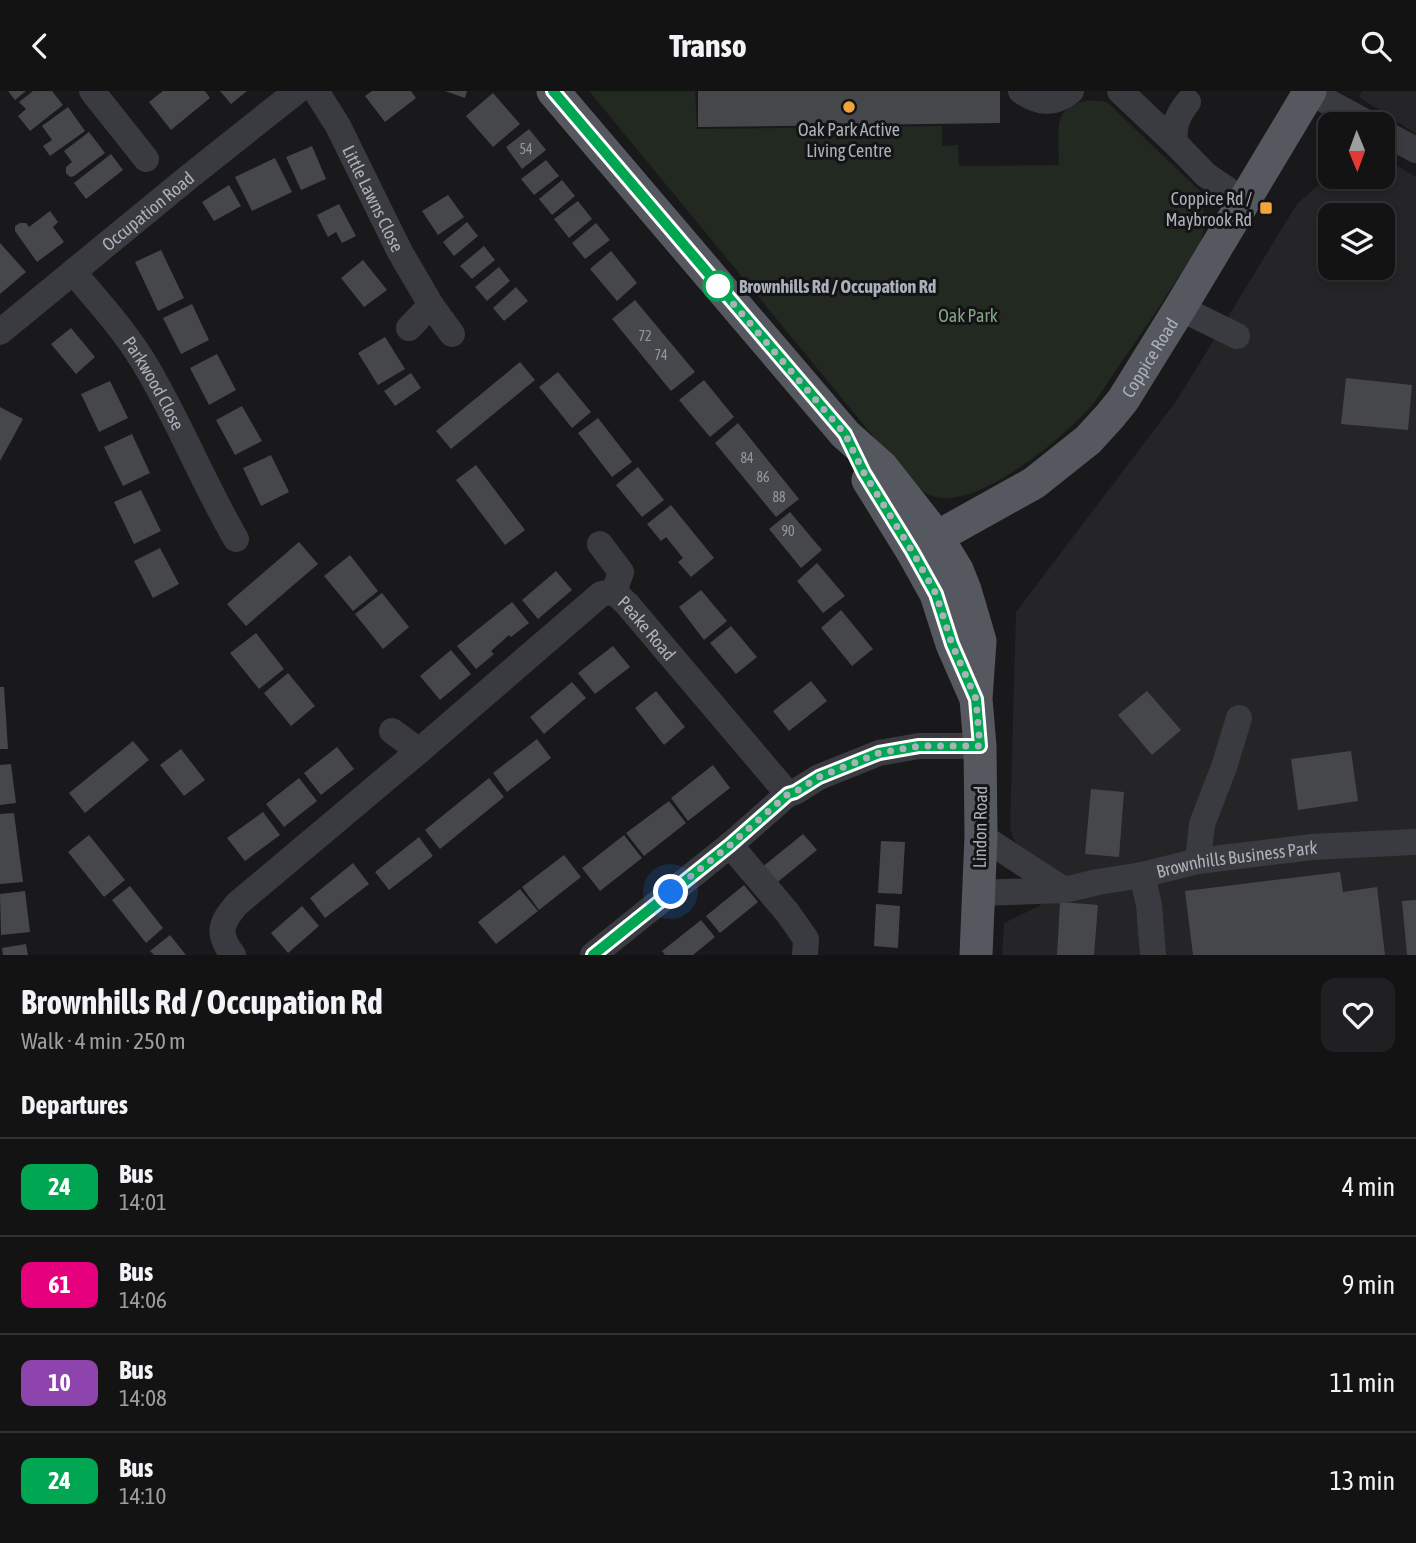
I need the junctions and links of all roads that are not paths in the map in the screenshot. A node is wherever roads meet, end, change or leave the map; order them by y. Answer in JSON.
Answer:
{"nodes":[{"id":1,"x":92,"y":91,"type":"edge"},
{"id":2,"x":297,"y":91,"type":"edge"},
{"id":3,"x":316,"y":91,"type":"edge"},
{"id":4,"x":553,"y":91,"type":"edge"},
{"id":5,"x":1021,"y":91,"type":"edge"},
{"id":6,"x":1071,"y":91,"type":"edge"},
{"id":7,"x":1120,"y":91,"type":"edge"},
{"id":8,"x":1310,"y":91,"type":"edge"},
{"id":9,"x":1188,"y":102,"type":"dead end"},
{"id":10,"x":1348,"y":112,"type":"edge"},
{"id":11,"x":1395,"y":139,"type":"edge"},
{"id":12,"x":1175,"y":143,"type":"junction"},
{"id":13,"x":1416,"y":151,"type":"edge"},
{"id":14,"x":146,"y":159,"type":"dead end"},
{"id":15,"x":1244,"y":201,"type":"junction"},
{"id":16,"x":74,"y":272,"type":"junction"},
{"id":17,"x":431,"y":305,"type":"junction"},
{"id":18,"x":1180,"y":308,"type":"junction"},
{"id":19,"x":409,"y":328,"type":"dead end"},
{"id":20,"x":0,"y":332,"type":"edge"},
{"id":21,"x":452,"y":334,"type":"dead end"},
{"id":22,"x":1237,"y":337,"type":"dead end"},
{"id":23,"x":236,"y":539,"type":"dead end"},
{"id":24,"x":600,"y":544,"type":"dead end"},
{"id":25,"x":925,"y":544,"type":"junction"},
{"id":26,"x":614,"y":592,"type":"junction"},
{"id":27,"x":1239,"y":718,"type":"dead end"},
{"id":28,"x":392,"y":731,"type":"dead end"},
{"id":29,"x":980,"y":746,"type":"junction"},
{"id":30,"x":419,"y":751,"type":"junction"},
{"id":31,"x":788,"y":794,"type":"junction"},
{"id":32,"x":981,"y":836,"type":"junction"},
{"id":33,"x":1413,"y":842,"type":"dead end"},
{"id":34,"x":730,"y":845,"type":"junction"},
{"id":35,"x":1198,"y":861,"type":"junction"},
{"id":36,"x":1142,"y":875,"type":"junction"},
{"id":37,"x":1064,"y":890,"type":"junction"},
{"id":38,"x":979,"y":893,"type":"junction"},
{"id":39,"x":233,"y":955,"type":"edge"},
{"id":40,"x":593,"y":955,"type":"edge"},
{"id":41,"x":805,"y":955,"type":"edge"},
{"id":42,"x":976,"y":955,"type":"edge"},
{"id":43,"x":1153,"y":955,"type":"edge"}],
"edges":[{"from":1,"to":14,"type":"street"},
{"from":2,"to":16,"type":"street","name":"Occupation Road"},
{"from":3,"to":17,"type":"street","name":"Little Lawns Close"},
{"from":4,"to":25,"type":"main road","name":"Lindon Road"},
{"from":5,"to":6,"type":"street"},
{"from":7,"to":12,"type":"street"},
{"from":8,"to":10,"type":"street"},
{"from":8,"to":15,"type":"main road","name":"Coppice Road"},
{"from":9,"to":12,"type":"street"},
{"from":11,"to":13,"type":"street"},
{"from":12,"to":15,"type":"street"},
{"from":15,"to":18,"type":"main road","name":"Coppice Road"},
{"from":16,"to":20,"type":"street","name":"Occupation Road"},
{"from":16,"to":23,"type":"street","name":"Parkwood Close"},
{"from":17,"to":19,"type":"street"},
{"from":17,"to":21,"type":"street","name":"Little Lawns Close"},
{"from":18,"to":22,"type":"street"},
{"from":18,"to":25,"type":"main road","name":"Coppice Road"},
{"from":24,"to":26,"type":"street"},
{"from":25,"to":29,"type":"main road","name":"Lindon Road"},
{"from":26,"to":30,"type":"street","name":"Peake Road"},
{"from":26,"to":31,"type":"street","name":"Peake Road"},
{"from":27,"to":35,"type":"street"},
{"from":28,"to":30,"type":"street"},
{"from":29,"to":31,"type":"street"},
{"from":29,"to":32,"type":"main road","name":"Lindon Road"},
{"from":30,"to":39,"type":"street","name":"Peake Road"},
{"from":31,"to":34,"type":"street"},
{"from":32,"to":37,"type":"street"},
{"from":32,"to":38,"type":"main road","name":"Lindon Road"},
{"from":33,"to":35,"type":"street","name":"Brownhills Business Park"},
{"from":34,"to":40,"type":"street"},
{"from":34,"to":41,"type":"street"},
{"from":35,"to":36,"type":"street","name":"Brownhills Business Park"},
{"from":36,"to":37,"type":"street","name":"Brownhills Business Park"},
{"from":36,"to":43,"type":"street"},
{"from":37,"to":38,"type":"street","name":"Brownhills Business Park"},
{"from":38,"to":42,"type":"main road","name":"Lindon Road"}]}
